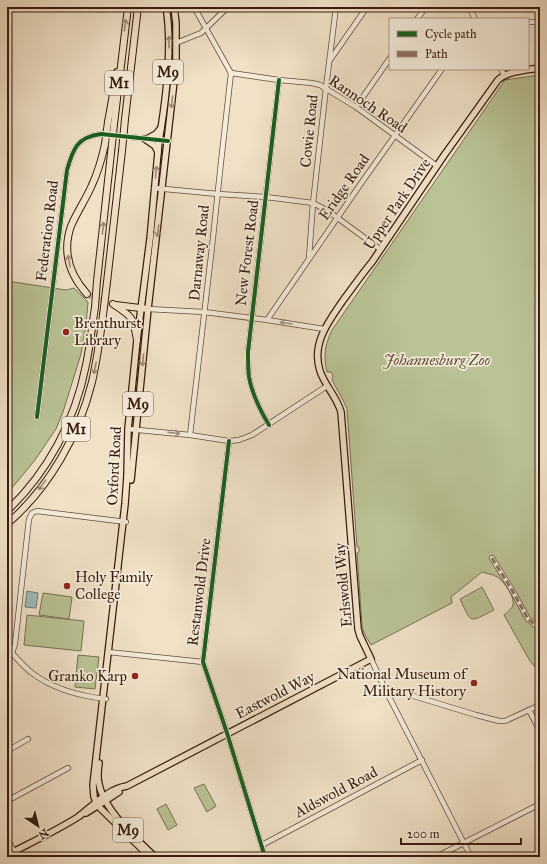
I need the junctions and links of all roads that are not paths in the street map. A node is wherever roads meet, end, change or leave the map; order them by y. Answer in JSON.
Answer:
{"nodes":[{"id":1,"x":128,"y":7,"type":"edge"},
{"id":2,"x":138,"y":7,"type":"edge"},
{"id":3,"x":166,"y":7,"type":"edge"},
{"id":4,"x":174,"y":7,"type":"edge"},
{"id":5,"x":194,"y":7,"type":"edge"},
{"id":6,"x":228,"y":7,"type":"edge"},
{"id":7,"x":336,"y":7,"type":"edge"},
{"id":8,"x":368,"y":7,"type":"edge"},
{"id":9,"x":426,"y":7,"type":"edge"},
{"id":10,"x":469,"y":7,"type":"edge"},
{"id":11,"x":418,"y":18,"type":"edge"},
{"id":12,"x":474,"y":18,"type":"edge"},
{"id":13,"x":529,"y":22,"type":"edge"},
{"id":14,"x":540,"y":22,"type":"edge"},
{"id":15,"x":206,"y":28,"type":"junction"},
{"id":16,"x":176,"y":43,"type":"junction"},
{"id":17,"x":389,"y":59,"type":"edge"},
{"id":18,"x":329,"y":61,"type":"junction"},
{"id":19,"x":540,"y":68,"type":"edge"},
{"id":20,"x":441,"y":70,"type":"edge"},
{"id":21,"x":502,"y":70,"type":"edge"},
{"id":22,"x":231,"y":73,"type":"junction"},
{"id":23,"x":504,"y":75,"type":"junction"},
{"id":24,"x":279,"y":80,"type":"junction"},
{"id":25,"x":326,"y":88,"type":"junction"},
{"id":26,"x":356,"y":107,"type":"junction"},
{"id":27,"x":111,"y":123,"type":"junction"},
{"id":28,"x":162,"y":127,"type":"junction"},
{"id":29,"x":395,"y":136,"type":"junction"},
{"id":30,"x":146,"y":139,"type":"junction"},
{"id":31,"x":159,"y":140,"type":"junction"},
{"id":32,"x":168,"y":141,"type":"junction"},
{"id":33,"x":158,"y":152,"type":"junction"},
{"id":34,"x":437,"y":166,"type":"junction"},
{"id":35,"x":154,"y":188,"type":"junction"},
{"id":36,"x":162,"y":188,"type":"junction"},
{"id":37,"x":218,"y":194,"type":"junction"},
{"id":38,"x":266,"y":197,"type":"junction"},
{"id":39,"x":313,"y":203,"type":"junction"},
{"id":40,"x":338,"y":218,"type":"junction"},
{"id":41,"x":380,"y":249,"type":"junction"},
{"id":42,"x":309,"y":259,"type":"junction"},
{"id":43,"x":87,"y":294,"type":"tunnel mouth"},
{"id":44,"x":145,"y":308,"type":"junction"},
{"id":45,"x":204,"y":312,"type":"junction"},
{"id":46,"x":251,"y":318,"type":"junction"},
{"id":47,"x":267,"y":320,"type":"junction"},
{"id":48,"x":324,"y":329,"type":"junction"},
{"id":49,"x":137,"y":340,"type":"junction"},
{"id":50,"x":327,"y":386,"type":"junction"},
{"id":51,"x":37,"y":417,"type":"dead end"},
{"id":52,"x":269,"y":424,"type":"junction"},
{"id":53,"x":128,"y":429,"type":"junction"},
{"id":54,"x":136,"y":429,"type":"junction"},
{"id":55,"x":190,"y":435,"type":"junction"},
{"id":56,"x":229,"y":441,"type":"junction"},
{"id":57,"x":7,"y":511,"type":"edge"},
{"id":58,"x":124,"y":521,"type":"junction"},
{"id":59,"x":7,"y":524,"type":"edge"},
{"id":60,"x":492,"y":558,"type":"dead end"},
{"id":61,"x":540,"y":629,"type":"edge"},
{"id":62,"x":7,"y":648,"type":"edge"},
{"id":63,"x":109,"y":652,"type":"junction"},
{"id":64,"x":12,"y":653,"type":"junction"},
{"id":65,"x":371,"y":658,"type":"junction"},
{"id":66,"x":204,"y":662,"type":"junction"},
{"id":67,"x":384,"y":687,"type":"junction"},
{"id":68,"x":104,"y":699,"type":"junction"},
{"id":69,"x":540,"y":705,"type":"edge"},
{"id":70,"x":529,"y":710,"type":"junction"},
{"id":71,"x":540,"y":731,"type":"edge"},
{"id":72,"x":227,"y":733,"type":"junction"},
{"id":73,"x":28,"y":739,"type":"dead end"},
{"id":74,"x":7,"y":751,"type":"edge"},
{"id":75,"x":422,"y":760,"type":"junction"},
{"id":76,"x":68,"y":768,"type":"dead end"},
{"id":77,"x":104,"y":799,"type":"junction"},
{"id":78,"x":7,"y":801,"type":"edge"},
{"id":79,"x":97,"y":804,"type":"junction"},
{"id":80,"x":540,"y":804,"type":"edge"},
{"id":81,"x":7,"y":838,"type":"edge"},
{"id":82,"x":464,"y":843,"type":"junction"},
{"id":83,"x":262,"y":846,"type":"junction"},
{"id":84,"x":14,"y":851,"type":"junction"},
{"id":85,"x":7,"y":855,"type":"edge"},
{"id":86,"x":17,"y":857,"type":"edge"},
{"id":87,"x":150,"y":857,"type":"edge"},
{"id":88,"x":155,"y":857,"type":"edge"},
{"id":89,"x":266,"y":857,"type":"edge"},
{"id":90,"x":436,"y":857,"type":"edge"},
{"id":91,"x":472,"y":857,"type":"edge"}],
"edges":[{"from":27,"to":1,"type":"highway","number":"M1","one_way":true},
{"from":2,"to":59,"type":"highway","number":"M1","one_way":true,"bridge":true},
{"from":28,"to":3,"type":"main road","name":"Oxford Road","number":"M9","one_way":true},
{"from":4,"to":16,"type":"main road","name":"Oxford Road","number":"M9"},
{"from":5,"to":15,"type":"street"},
{"from":6,"to":15,"type":"street"},
{"from":7,"to":18,"type":"street","name":"Cowie Road"},
{"from":8,"to":18,"type":"street"},
{"from":9,"to":11,"type":"street"},
{"from":10,"to":12,"type":"street"},
{"from":13,"to":14,"type":"street"},
{"from":15,"to":16,"type":"street"},
{"from":15,"to":22,"type":"street"},
{"from":16,"to":32,"type":"main road","name":"Oxford Road","number":"M9","one_way":true},
{"from":17,"to":26,"type":"street"},
{"from":18,"to":25,"type":"street","name":"Cowie Road"},
{"from":19,"to":23,"type":"main road"},
{"from":20,"to":29,"type":"street","name":"Eridge Road"},
{"from":21,"to":23,"type":"street"},
{"from":22,"to":24,"type":"street","name":"Rannoch Road"},
{"from":22,"to":37,"type":"street","name":"Darnaway Road"},
{"from":23,"to":34,"type":"main road","name":"Upper Park Drive"},
{"from":24,"to":25,"type":"street","name":"Rannoch Road"},
{"from":24,"to":38,"type":"street","name":"New Forest Road"},
{"from":25,"to":26,"type":"street","name":"Rannoch Road"},
{"from":25,"to":39,"type":"street","name":"Cowie Road"},
{"from":26,"to":29,"type":"street","name":"Rannoch Road"},
{"from":43,"to":27,"type":"highway","one_way":true,"bridge":true},
{"from":57,"to":27,"type":"highway","number":"M1","one_way":true,"bridge":true},
{"from":28,"to":30,"type":"main road"},
{"from":28,"to":31,"type":"main road","name":"Oxford Road","number":"M9"},
{"from":29,"to":34,"type":"street","name":"Rannoch Road"},
{"from":29,"to":40,"type":"street","name":"Eridge Road"},
{"from":30,"to":31,"type":"street","name":"Federation Road"},
{"from":30,"to":33,"type":"main road"},
{"from":30,"to":51,"type":"street","name":"Federation Road"},
{"from":31,"to":32,"type":"street","name":"Federation Road"},
{"from":31,"to":33,"type":"main road","name":"Oxford Road","number":"M9"},
{"from":32,"to":36,"type":"main road","name":"Oxford Road","number":"M9"},
{"from":35,"to":33,"type":"main road","name":"Oxford Road","number":"M9","one_way":true},
{"from":34,"to":41,"type":"main road","name":"Upper Park Drive"},
{"from":35,"to":36,"type":"street"},
{"from":35,"to":44,"type":"main road","name":"Oxford Road","number":"M9"},
{"from":36,"to":37,"type":"street"},
{"from":36,"to":44,"type":"main road","name":"Oxford Road","number":"M9","one_way":true},
{"from":37,"to":38,"type":"street"},
{"from":37,"to":45,"type":"street","name":"Darnaway Road"},
{"from":38,"to":39,"type":"street"},
{"from":38,"to":46,"type":"street","name":"New Forest Road"},
{"from":39,"to":40,"type":"street"},
{"from":39,"to":42,"type":"street","name":"Cowie Road"},
{"from":40,"to":41,"type":"street"},
{"from":40,"to":42,"type":"street","name":"Eridge Road"},
{"from":41,"to":48,"type":"main road","name":"Upper Park Drive"},
{"from":42,"to":47,"type":"street","name":"Eridge Road"},
{"from":44,"to":45,"type":"street"},
{"from":44,"to":49,"type":"main road","name":"Oxford Road","number":"M9"},
{"from":44,"to":49,"type":"highway"},
{"from":44,"to":54,"type":"main road","name":"Oxford Road","number":"M9","one_way":true},
{"from":45,"to":46,"type":"street"},
{"from":45,"to":55,"type":"street","name":"Darnaway Road"},
{"from":46,"to":47,"type":"street"},
{"from":46,"to":52,"type":"street","name":"New Forest Road"},
{"from":48,"to":47,"type":"street","one_way":true},
{"from":48,"to":50,"type":"main road","name":"Upper Park Drive"},
{"from":49,"to":53,"type":"main road","name":"Oxford Road","number":"M9"},
{"from":50,"to":52,"type":"street"},
{"from":50,"to":65,"type":"main road","name":"Erlswold Way"},
{"from":52,"to":56,"type":"street"},
{"from":53,"to":54,"type":"street"},
{"from":53,"to":58,"type":"main road","name":"Oxford Road","number":"M9"},
{"from":54,"to":55,"type":"street","one_way":true},
{"from":54,"to":58,"type":"main road","name":"Oxford Road","number":"M9"},
{"from":55,"to":56,"type":"street"},
{"from":56,"to":66,"type":"street","name":"Restanwold Drive"},
{"from":58,"to":63,"type":"main road","name":"Oxford Road","number":"M9"},
{"from":58,"to":64,"type":"street"},
{"from":60,"to":61,"type":"street"},
{"from":62,"to":64,"type":"street"},
{"from":63,"to":66,"type":"street"},
{"from":63,"to":68,"type":"main road","name":"Oxford Road","number":"M9"},
{"from":64,"to":68,"type":"street"},
{"from":65,"to":67,"type":"street","name":"Erlswold Way"},
{"from":65,"to":72,"type":"main road","name":"Eastwold Way"},
{"from":66,"to":72,"type":"street","name":"Restanwold Drive"},
{"from":67,"to":70,"type":"street"},
{"from":67,"to":75,"type":"street","name":"Erlswold Way"},
{"from":68,"to":77,"type":"main road","name":"Oxford Road","number":"M9"},
{"from":68,"to":79,"type":"main road","name":"Oxford Road","number":"M9"},
{"from":69,"to":70,"type":"street"},
{"from":70,"to":71,"type":"street"},
{"from":72,"to":77,"type":"main road","name":"Eastwold Way"},
{"from":72,"to":83,"type":"street","name":"Restanwold Drive"},
{"from":73,"to":74,"type":"street"},
{"from":75,"to":82,"type":"street","name":"Erlswold Way"},
{"from":75,"to":83,"type":"street","name":"Aldswold Road"},
{"from":76,"to":78,"type":"street"},
{"from":77,"to":79,"type":"main road","name":"Eastwold Way"},
{"from":77,"to":88,"type":"main road","name":"Oxford Road","number":"M9"},
{"from":79,"to":84,"type":"main road","name":"Eastwold Way"},
{"from":79,"to":87,"type":"main road","number":"M9"},
{"from":80,"to":82,"type":"street"},
{"from":81,"to":84,"type":"street"},
{"from":82,"to":90,"type":"street"},
{"from":82,"to":91,"type":"street","name":"Erlswold Way"},
{"from":83,"to":89,"type":"street","name":"Restanwold Drive"},
{"from":84,"to":85,"type":"main road","name":"Eastwold Way"},
{"from":84,"to":86,"type":"street"}]}
